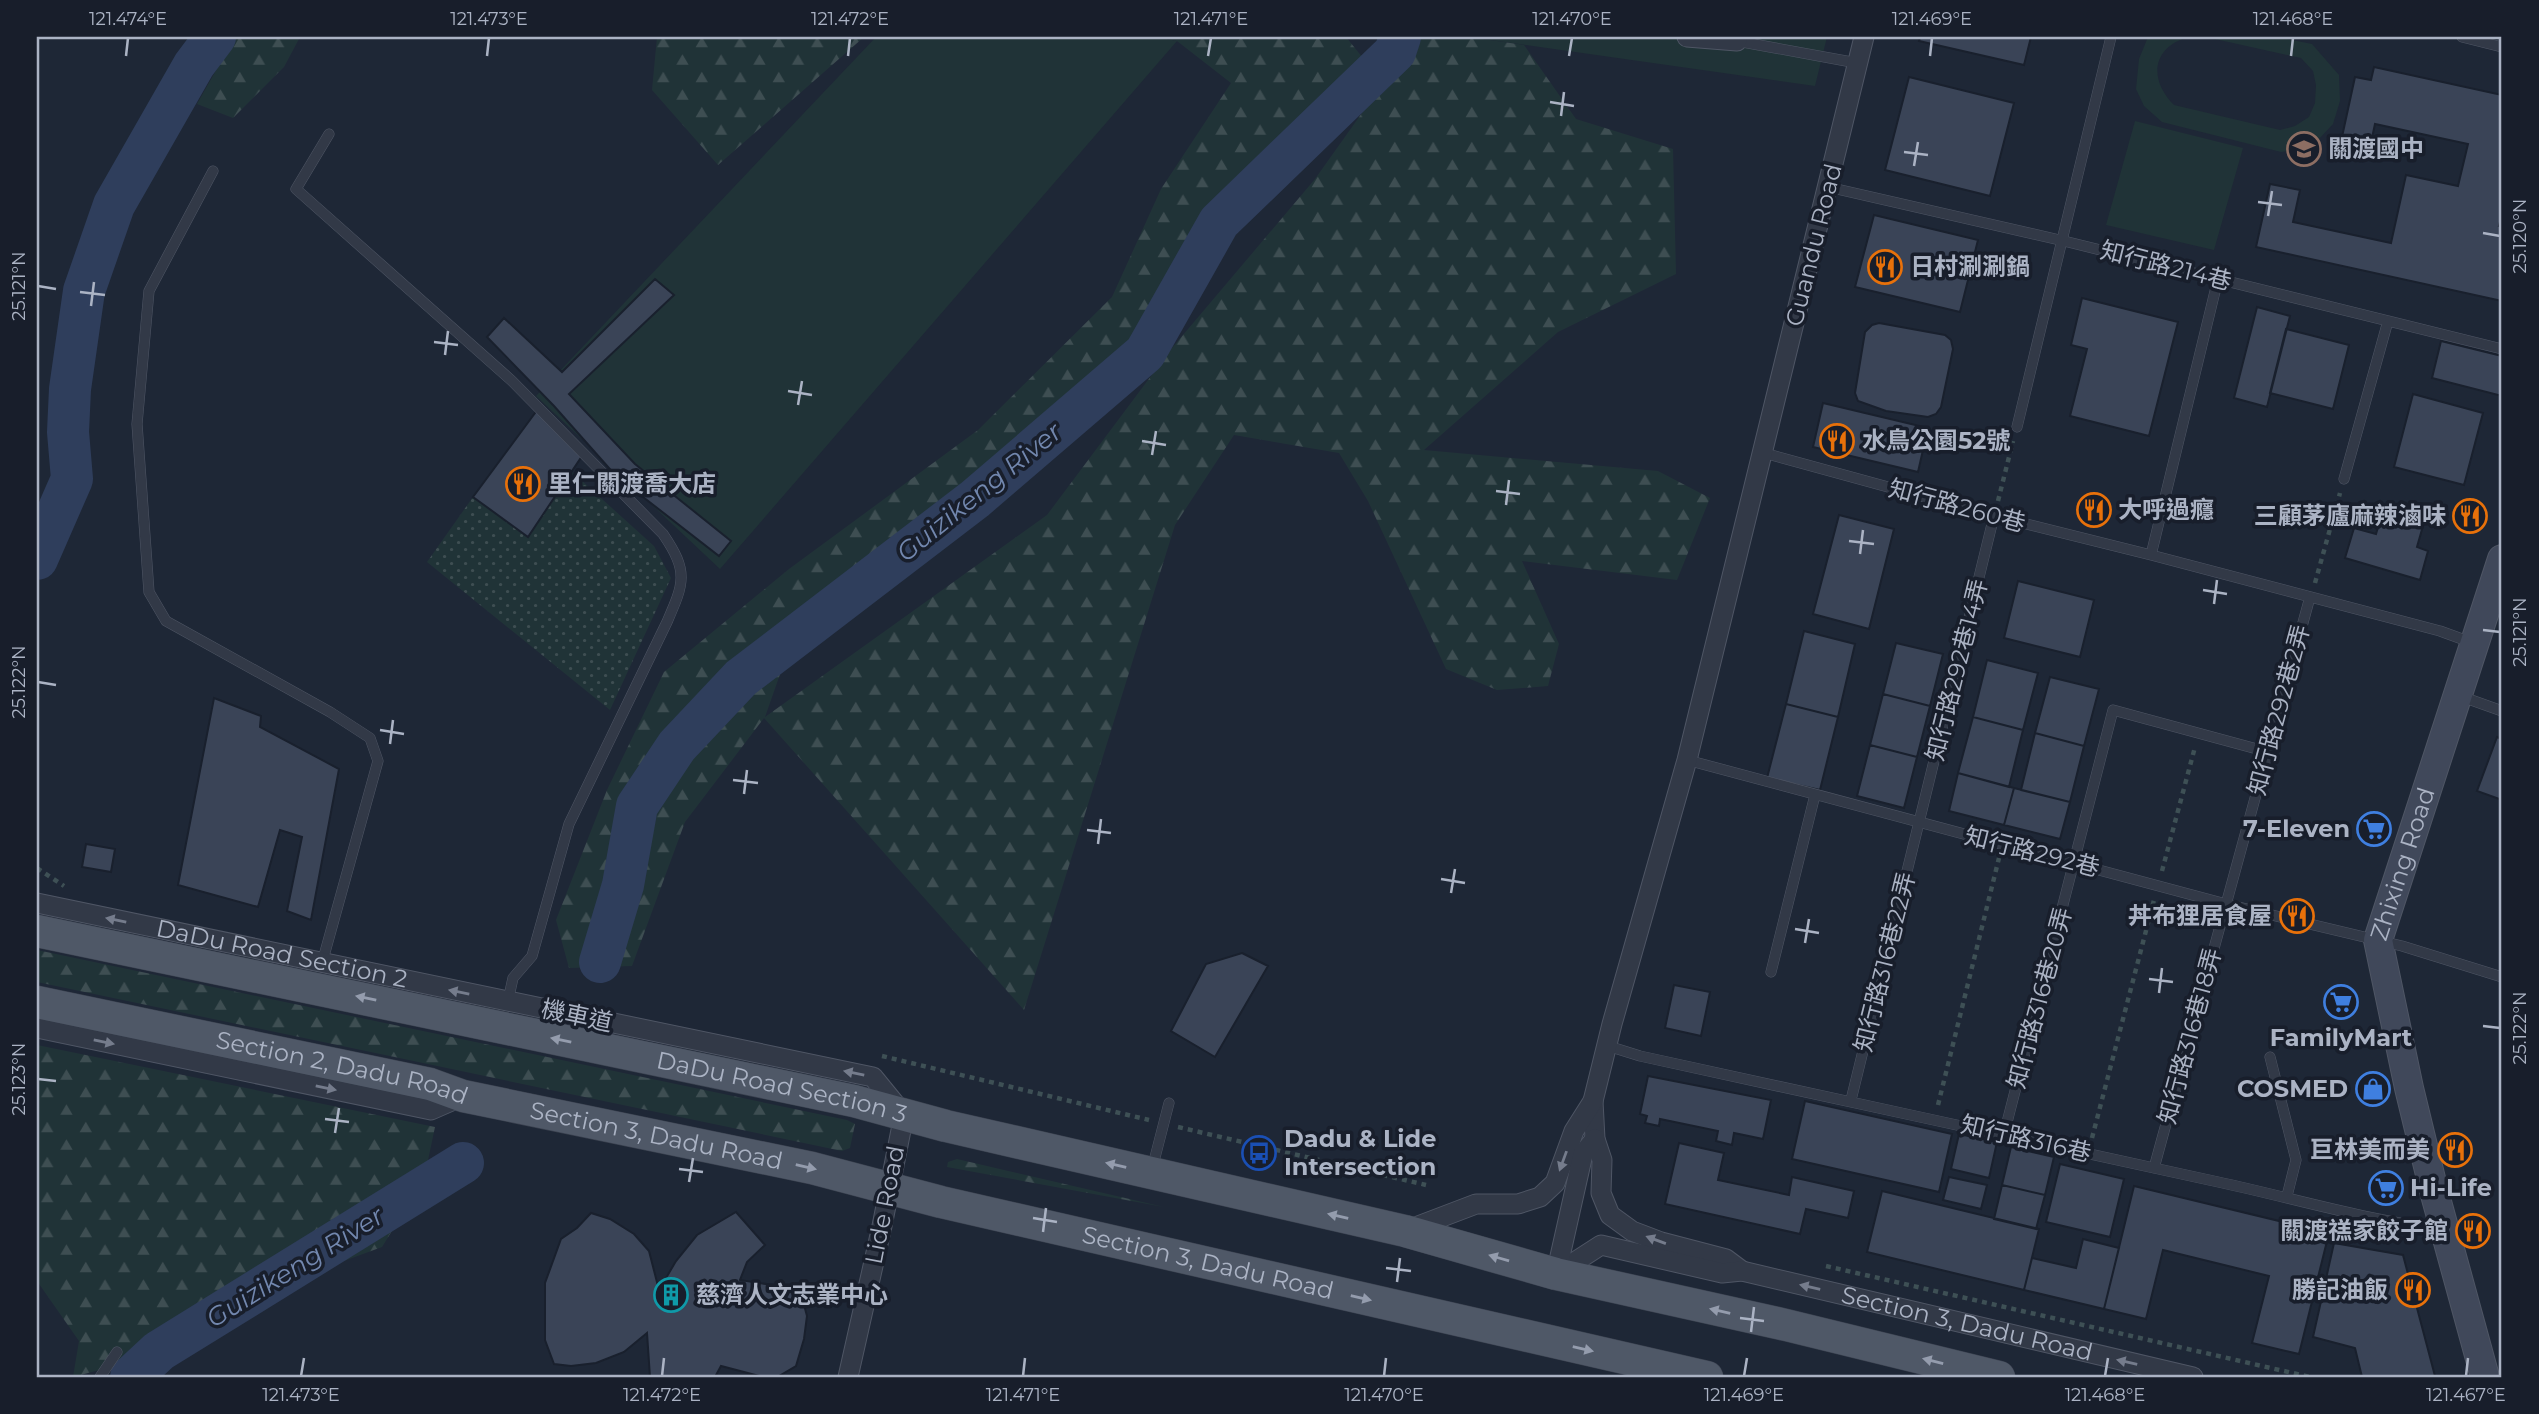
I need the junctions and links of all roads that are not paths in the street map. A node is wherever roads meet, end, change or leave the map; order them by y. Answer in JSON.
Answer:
{"nodes":[{"id":1,"x":1687,"y":37,"type":"edge"},
{"id":2,"x":1864,"y":37,"type":"edge"},
{"id":3,"x":2111,"y":37,"type":"edge"},
{"id":4,"x":2462,"y":37,"type":"edge"},
{"id":5,"x":1737,"y":41,"type":"joint"},
{"id":6,"x":2502,"y":47,"type":"edge"},
{"id":7,"x":1857,"y":63,"type":"junction"},
{"id":8,"x":329,"y":134,"type":"dead end"},
{"id":9,"x":213,"y":171,"type":"dead end"},
{"id":10,"x":1828,"y":187,"type":"junction"},
{"id":11,"x":2064,"y":241,"type":"junction"},
{"id":12,"x":2218,"y":279,"type":"junction"},
{"id":13,"x":2388,"y":321,"type":"junction"},
{"id":14,"x":2502,"y":349,"type":"edge"},
{"id":15,"x":2017,"y":427,"type":"road end"},
{"id":16,"x":1764,"y":453,"type":"junction"},
{"id":17,"x":2344,"y":479,"type":"road end"},
{"id":18,"x":1994,"y":516,"type":"junction"},
{"id":19,"x":2151,"y":555,"type":"junction"},
{"id":20,"x":2502,"y":559,"type":"edge"},
{"id":21,"x":2311,"y":597,"type":"junction"},
{"id":22,"x":2474,"y":644,"type":"junction"},
{"id":23,"x":2456,"y":695,"type":"junction"},
{"id":24,"x":2502,"y":711,"type":"edge"},
{"id":25,"x":2268,"y":752,"type":"junction"},
{"id":26,"x":1687,"y":760,"type":"junction"},
{"id":27,"x":1815,"y":795,"type":"junction"},
{"id":28,"x":1920,"y":824,"type":"junction"},
{"id":29,"x":2075,"y":862,"type":"junction"},
{"id":30,"x":37,"y":903,"type":"edge"},
{"id":31,"x":2226,"y":904,"type":"junction"},
{"id":32,"x":37,"y":931,"type":"edge"},
{"id":33,"x":2378,"y":940,"type":"junction"},
{"id":34,"x":1771,"y":972,"type":"dead end"},
{"id":35,"x":320,"y":976,"type":"junction"},
{"id":36,"x":2502,"y":977,"type":"edge"},
{"id":37,"x":37,"y":1002,"type":"edge"},
{"id":38,"x":513,"y":1012,"type":"junction"},
{"id":39,"x":37,"y":1028,"type":"edge"},
{"id":40,"x":623,"y":1039,"type":"joint"},
{"id":41,"x":1608,"y":1046,"type":"junction"},
{"id":42,"x":2270,"y":1057,"type":"dead end"},
{"id":43,"x":463,"y":1096,"type":"junction"},
{"id":44,"x":1851,"y":1100,"type":"junction"},
{"id":45,"x":1593,"y":1101,"type":"junction"},
{"id":46,"x":1169,"y":1103,"type":"dead end"},
{"id":47,"x":904,"y":1115,"type":"junction"},
{"id":48,"x":2004,"y":1134,"type":"junction"},
{"id":49,"x":1595,"y":1139,"type":"junction"},
{"id":50,"x":2154,"y":1168,"type":"junction"},
{"id":51,"x":1151,"y":1172,"type":"junction"},
{"id":52,"x":888,"y":1188,"type":"junction"},
{"id":53,"x":2287,"y":1196,"type":"junction"},
{"id":54,"x":2445,"y":1230,"type":"junction"},
{"id":55,"x":1405,"y":1231,"type":"junction"},
{"id":56,"x":1742,"y":1271,"type":"junction"},
{"id":57,"x":1556,"y":1274,"type":"junction"},
{"id":58,"x":117,"y":1352,"type":"dead end"},
{"id":59,"x":100,"y":1377,"type":"edge"},
{"id":60,"x":848,"y":1377,"type":"edge"},
{"id":61,"x":1707,"y":1377,"type":"edge"},
{"id":62,"x":1999,"y":1377,"type":"edge"},
{"id":63,"x":2193,"y":1377,"type":"edge"},
{"id":64,"x":2485,"y":1377,"type":"edge"}],
"edges":[{"from":1,"to":5,"type":"street"},
{"from":2,"to":7,"type":"street","name":"Guandu Road"},
{"from":3,"to":11,"type":"lane"},
{"from":4,"to":6,"type":"lane"},
{"from":5,"to":7,"type":"lane"},
{"from":7,"to":10,"type":"street","name":"Guandu Road"},
{"from":8,"to":38,"type":"lane"},
{"from":9,"to":35,"type":"lane"},
{"from":10,"to":11,"type":"lane","name":"知行路214巷"},
{"from":10,"to":16,"type":"street","name":"Guandu Road"},
{"from":11,"to":12,"type":"lane","name":"知行路214巷"},
{"from":11,"to":15,"type":"lane"},
{"from":12,"to":13,"type":"lane","name":"知行路214巷"},
{"from":12,"to":19,"type":"lane"},
{"from":13,"to":14,"type":"lane","name":"知行路214巷"},
{"from":13,"to":17,"type":"lane"},
{"from":16,"to":18,"type":"lane","name":"知行路260巷"},
{"from":16,"to":26,"type":"street","name":"Guandu Road"},
{"from":18,"to":19,"type":"lane","name":"知行路260巷"},
{"from":18,"to":28,"type":"lane","name":"知行路292巷14弄"},
{"from":19,"to":21,"type":"lane","name":"知行路260巷"},
{"from":20,"to":22,"type":"street","name":"Zhixing Road"},
{"from":21,"to":22,"type":"lane","name":"知行路260巷"},
{"from":21,"to":25,"type":"lane","name":"知行路292巷2弄"},
{"from":22,"to":23,"type":"street","name":"Zhixing Road"},
{"from":23,"to":24,"type":"lane"},
{"from":23,"to":33,"type":"street","name":"Zhixing Road"},
{"from":25,"to":29,"type":"lane","name":"知行路316巷20弄"},
{"from":25,"to":31,"type":"lane","name":"知行路292巷2弄"},
{"from":26,"to":27,"type":"lane","name":"知行路292巷"},
{"from":26,"to":41,"type":"street","name":"Guandu Road"},
{"from":27,"to":28,"type":"lane","name":"知行路292巷"},
{"from":27,"to":34,"type":"lane"},
{"from":28,"to":29,"type":"lane","name":"知行路292巷"},
{"from":28,"to":44,"type":"lane","name":"知行路316巷22弄"},
{"from":29,"to":31,"type":"lane","name":"知行路292巷"},
{"from":29,"to":48,"type":"lane","name":"知行路316巷20弄"},
{"from":35,"to":30,"type":"street","name":"DaDu Road Section 2","one_way":true},
{"from":31,"to":33,"type":"lane","name":"知行路292巷"},
{"from":31,"to":50,"type":"lane","name":"知行路316巷18弄"},
{"from":32,"to":35,"type":"main road","name":"DaDu Road Section 2"},
{"from":33,"to":36,"type":"lane","name":"知行路292巷"},
{"from":33,"to":54,"type":"street","name":"Zhixing Road"},
{"from":38,"to":35,"type":"main road","name":"DaDu Road Section 2","one_way":true},
{"from":37,"to":43,"type":"main road","name":"Section 2, Dadu Road"},
{"from":40,"to":38,"type":"main road","name":"DaDu Road Section 2","one_way":true},
{"from":39,"to":43,"type":"street","name":"Section 2, Dadu Road","one_way":true},
{"from":40,"to":47,"type":"main road","name":"DaDu Road Section 3"},
{"from":41,"to":44,"type":"lane","name":"知行路316巷"},
{"from":41,"to":45,"type":"street","name":"Guandu Road"},
{"from":42,"to":53,"type":"lane"},
{"from":43,"to":52,"type":"main road","name":"Section 3, Dadu Road","one_way":true},
{"from":44,"to":48,"type":"lane","name":"知行路316巷"},
{"from":45,"to":49,"type":"street"},
{"from":45,"to":55,"type":"street","one_way":true},
{"from":46,"to":51,"type":"lane"},
{"from":51,"to":47,"type":"main road","name":"Section 3, Dadu Road","one_way":true},
{"from":47,"to":52,"type":"street","name":"Lide Road"},
{"from":48,"to":50,"type":"lane","name":"知行路316巷"},
{"from":56,"to":49,"type":"street","one_way":true},
{"from":49,"to":57,"type":"street"},
{"from":50,"to":53,"type":"lane","name":"知行路316巷"},
{"from":55,"to":51,"type":"main road","name":"Section 3, Dadu Road","one_way":true},
{"from":52,"to":60,"type":"street","name":"Lide Road"},
{"from":52,"to":61,"type":"main road","name":"Section 3, Dadu Road","one_way":true},
{"from":53,"to":54,"type":"lane","name":"知行路316巷"},
{"from":54,"to":64,"type":"street","name":"Zhixing Road"},
{"from":57,"to":55,"type":"main road","name":"Section 3, Dadu Road","one_way":true},
{"from":56,"to":57,"type":"street"},
{"from":63,"to":56,"type":"street","name":"Section 3, Dadu Road","one_way":true},
{"from":62,"to":57,"type":"main road","name":"Section 3, Dadu Road","one_way":true},
{"from":58,"to":59,"type":"lane"}]}
